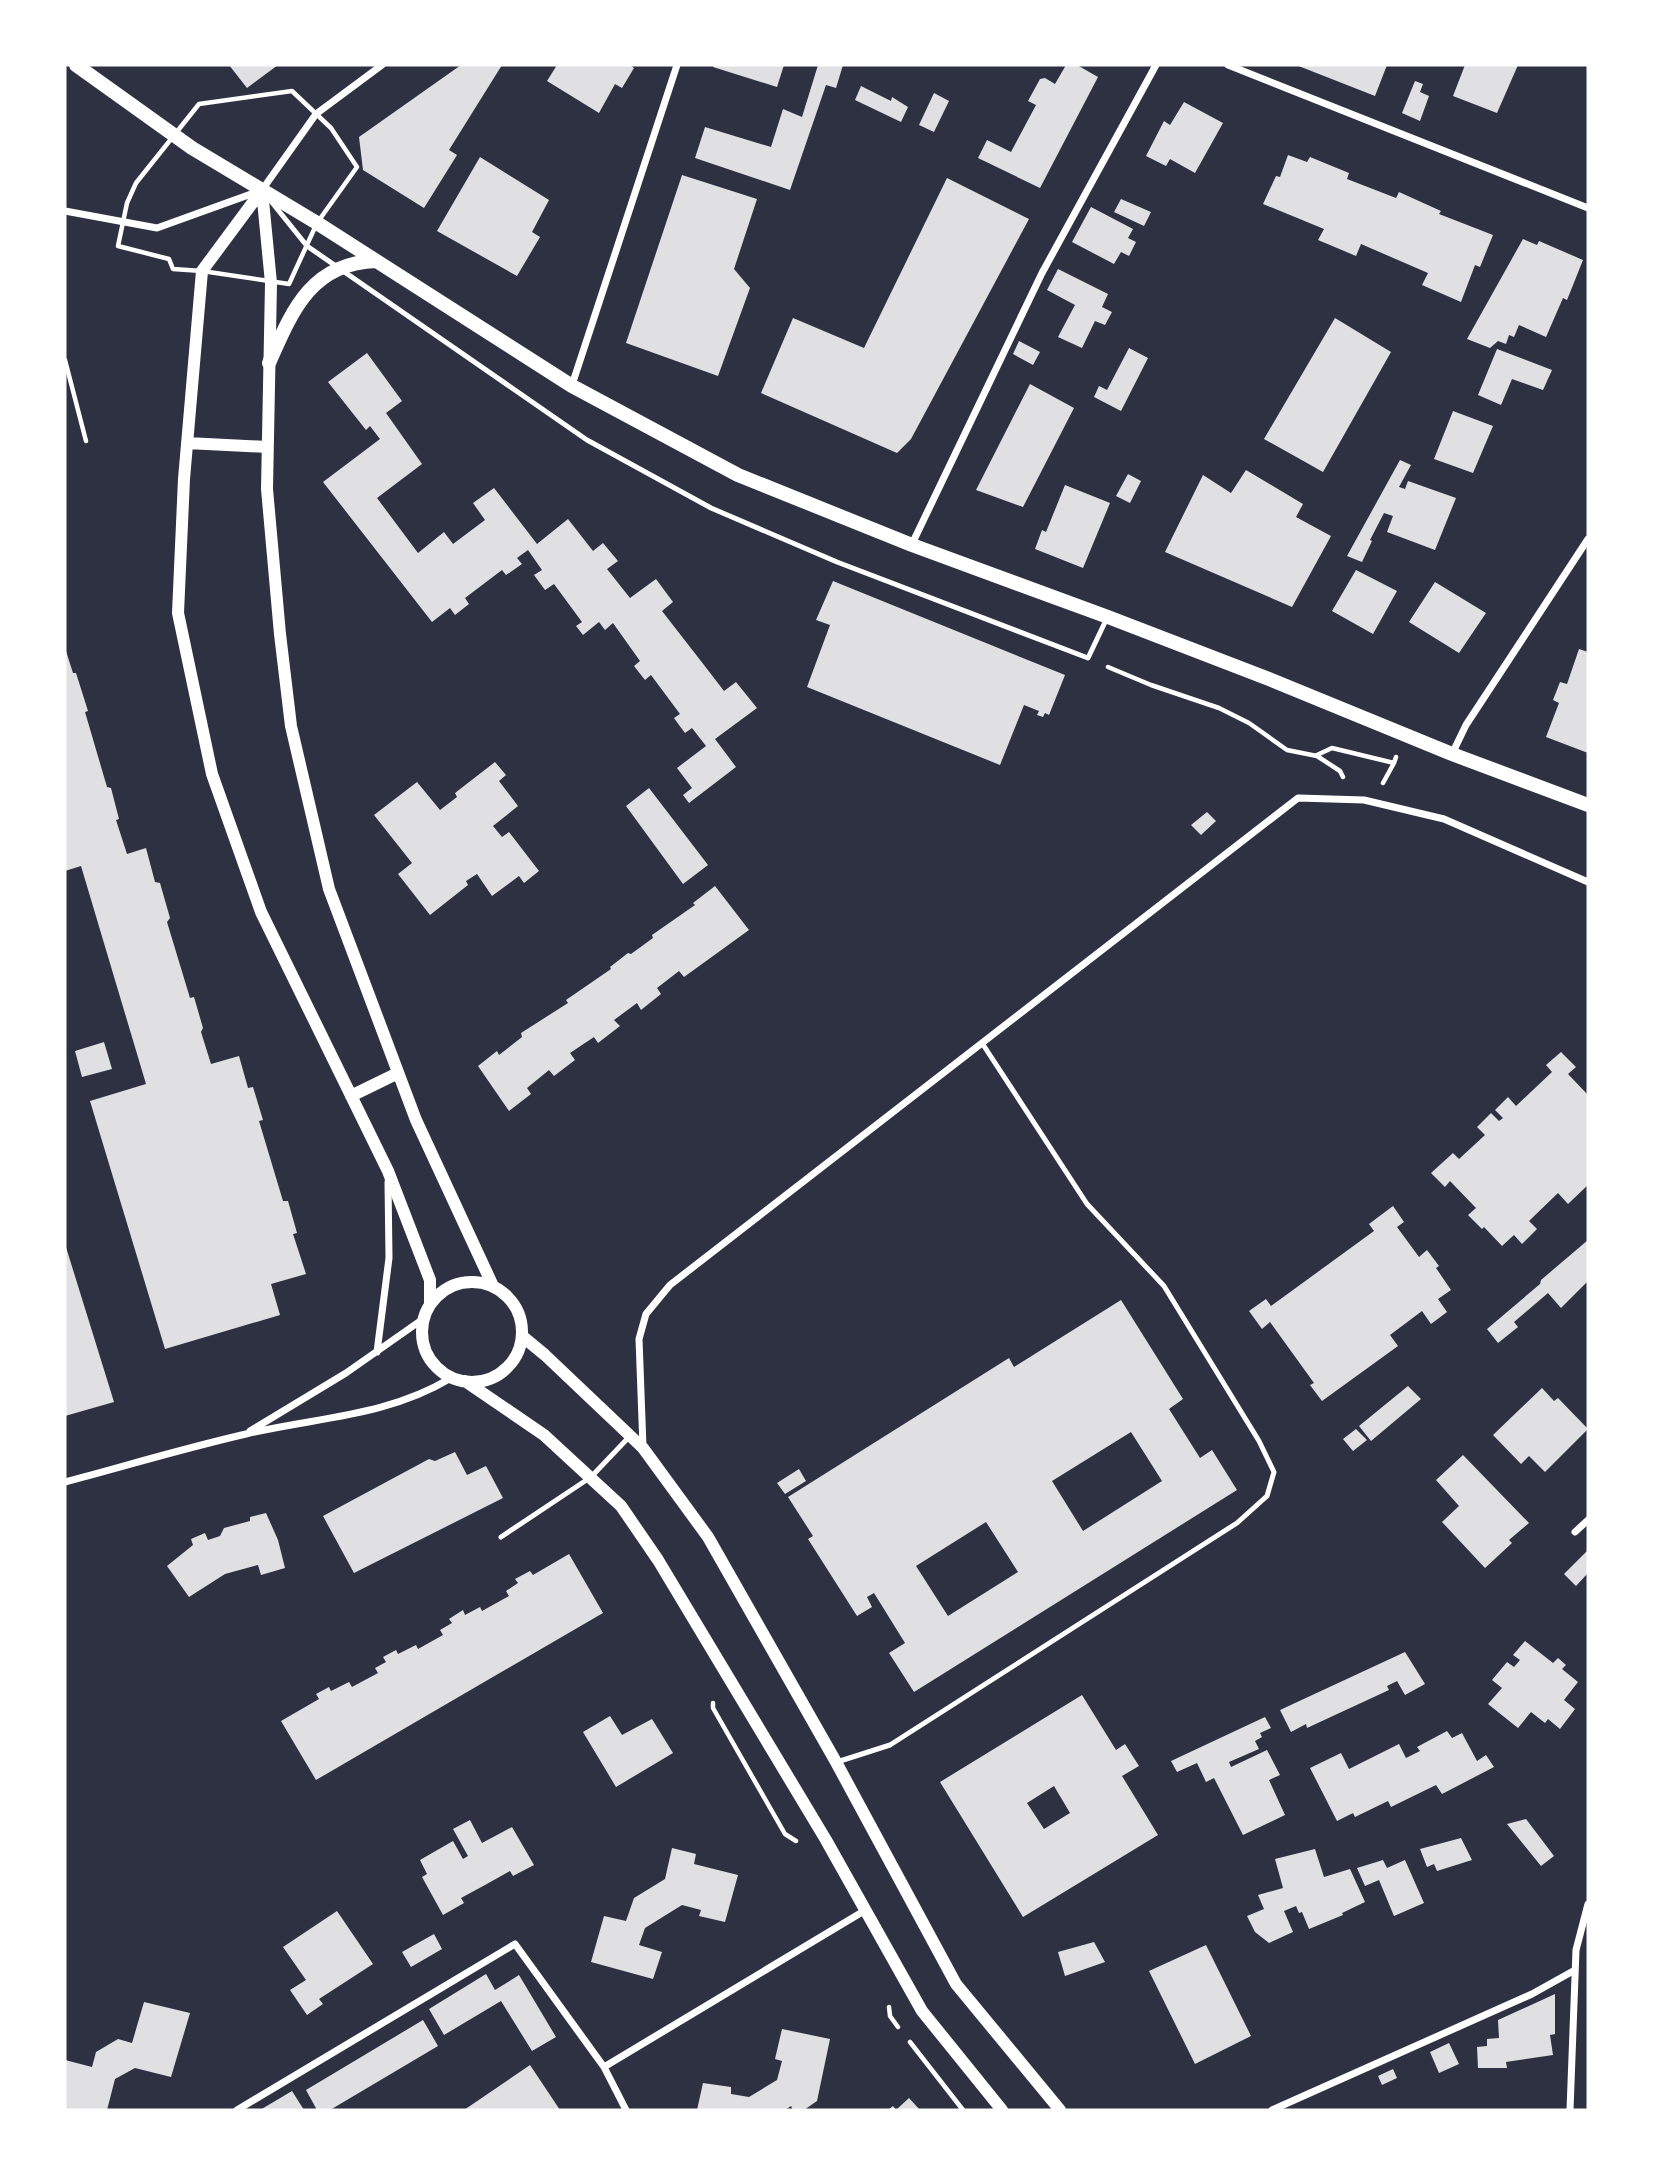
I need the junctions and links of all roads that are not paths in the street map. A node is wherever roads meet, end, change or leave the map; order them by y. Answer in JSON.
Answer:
{"nodes":[{"id":1,"x":76,"y":65,"type":"edge"},
{"id":2,"x":382,"y":65,"type":"edge"},
{"id":3,"x":677,"y":65,"type":"edge"},
{"id":4,"x":1156,"y":65,"type":"edge"},
{"id":5,"x":1228,"y":65,"type":"edge"},
{"id":6,"x":262,"y":190,"type":"junction"},
{"id":7,"x":1588,"y":208,"type":"edge"},
{"id":8,"x":65,"y":211,"type":"edge"},
{"id":9,"x":376,"y":261,"type":"junction"},
{"id":10,"x":340,"y":269,"type":"junction"},
{"id":11,"x":269,"y":363,"type":"junction"},
{"id":12,"x":572,"y":386,"type":"junction"},
{"id":13,"x":187,"y":443,"type":"junction"},
{"id":14,"x":267,"y":447,"type":"junction"},
{"id":15,"x":1588,"y":539,"type":"edge"},
{"id":16,"x":912,"y":545,"type":"junction"},
{"id":17,"x":1108,"y":617,"type":"junction"},
{"id":18,"x":1452,"y":754,"type":"junction"},
{"id":19,"x":1588,"y":805,"type":"edge"},
{"id":20,"x":1588,"y":882,"type":"edge"},
{"id":21,"x":982,"y":1043,"type":"junction"},
{"id":22,"x":398,"y":1073,"type":"junction"},
{"id":23,"x":351,"y":1096,"type":"junction"},
{"id":24,"x":388,"y":1171,"type":"junction"},
{"id":25,"x":493,"y":1286,"type":"junction"},
{"id":26,"x":430,"y":1304,"type":"junction"},
{"id":27,"x":423,"y":1319,"type":"junction"},
{"id":28,"x":522,"y":1336,"type":"junction"},
{"id":29,"x":377,"y":1352,"type":"junction"},
{"id":30,"x":451,"y":1378,"type":"junction"},
{"id":31,"x":464,"y":1381,"type":"junction"},
{"id":32,"x":246,"y":1433,"type":"junction"},
{"id":33,"x":630,"y":1436,"type":"junction"},
{"id":34,"x":643,"y":1448,"type":"junction"},
{"id":35,"x":591,"y":1477,"type":"junction"},
{"id":36,"x":65,"y":1482,"type":"edge"},
{"id":37,"x":1588,"y":1520,"type":"edge"},
{"id":38,"x":1576,"y":1532,"type":"dead end"},
{"id":39,"x":501,"y":1536,"type":"dead end"},
{"id":40,"x":836,"y":1762,"type":"junction"},
{"id":41,"x":1588,"y":1904,"type":"edge"},
{"id":42,"x":864,"y":1911,"type":"junction"},
{"id":43,"x":1575,"y":1970,"type":"junction"},
{"id":44,"x":604,"y":2067,"type":"junction"},
{"id":45,"x":236,"y":2110,"type":"edge"},
{"id":46,"x":626,"y":2110,"type":"edge"},
{"id":47,"x":1002,"y":2110,"type":"edge"},
{"id":48,"x":1060,"y":2110,"type":"edge"},
{"id":49,"x":1272,"y":2110,"type":"edge"},
{"id":50,"x":1570,"y":2110,"type":"edge"}],
"edges":[{"from":1,"to":6,"type":"main road"},
{"from":2,"to":6,"type":"street"},
{"from":3,"to":12,"type":"street"},
{"from":4,"to":16,"type":"street"},
{"from":5,"to":7,"type":"street"},
{"from":6,"to":8,"type":"street"},
{"from":6,"to":9,"type":"main road"},
{"from":6,"to":10,"type":"lane"},
{"from":6,"to":11,"type":"street"},
{"from":6,"to":13,"type":"street"},
{"from":9,"to":10,"type":"main road"},
{"from":9,"to":12,"type":"main road"},
{"from":10,"to":11,"type":"main road"},
{"from":10,"to":17,"type":"lane"},
{"from":11,"to":14,"type":"street"},
{"from":12,"to":16,"type":"main road"},
{"from":13,"to":14,"type":"street"},
{"from":13,"to":23,"type":"street"},
{"from":14,"to":22,"type":"street"},
{"from":15,"to":18,"type":"street"},
{"from":16,"to":17,"type":"main road"},
{"from":17,"to":18,"type":"main road"},
{"from":18,"to":19,"type":"main road"},
{"from":20,"to":21,"type":"street"},
{"from":21,"to":34,"type":"street"},
{"from":21,"to":40,"type":"lane"},
{"from":22,"to":23,"type":"street"},
{"from":22,"to":25,"type":"street"},
{"from":23,"to":24,"type":"street"},
{"from":24,"to":26,"type":"street"},
{"from":24,"to":29,"type":"street"},
{"from":25,"to":26,"type":"street"},
{"from":25,"to":28,"type":"street"},
{"from":26,"to":27,"type":"street"},
{"from":27,"to":29,"type":"street"},
{"from":27,"to":30,"type":"street"},
{"from":28,"to":31,"type":"street"},
{"from":28,"to":33,"type":"street"},
{"from":29,"to":32,"type":"street"},
{"from":30,"to":31,"type":"street"},
{"from":30,"to":32,"type":"street"},
{"from":31,"to":35,"type":"street"},
{"from":32,"to":36,"type":"street"},
{"from":33,"to":34,"type":"street"},
{"from":33,"to":35,"type":"lane"},
{"from":34,"to":40,"type":"street"},
{"from":35,"to":39,"type":"lane"},
{"from":35,"to":42,"type":"street"},
{"from":37,"to":38,"type":"street"},
{"from":40,"to":48,"type":"street"},
{"from":41,"to":43,"type":"street"},
{"from":42,"to":44,"type":"street"},
{"from":42,"to":47,"type":"street"},
{"from":43,"to":49,"type":"street"},
{"from":43,"to":50,"type":"street"},
{"from":44,"to":45,"type":"street"},
{"from":44,"to":46,"type":"street"}]}
